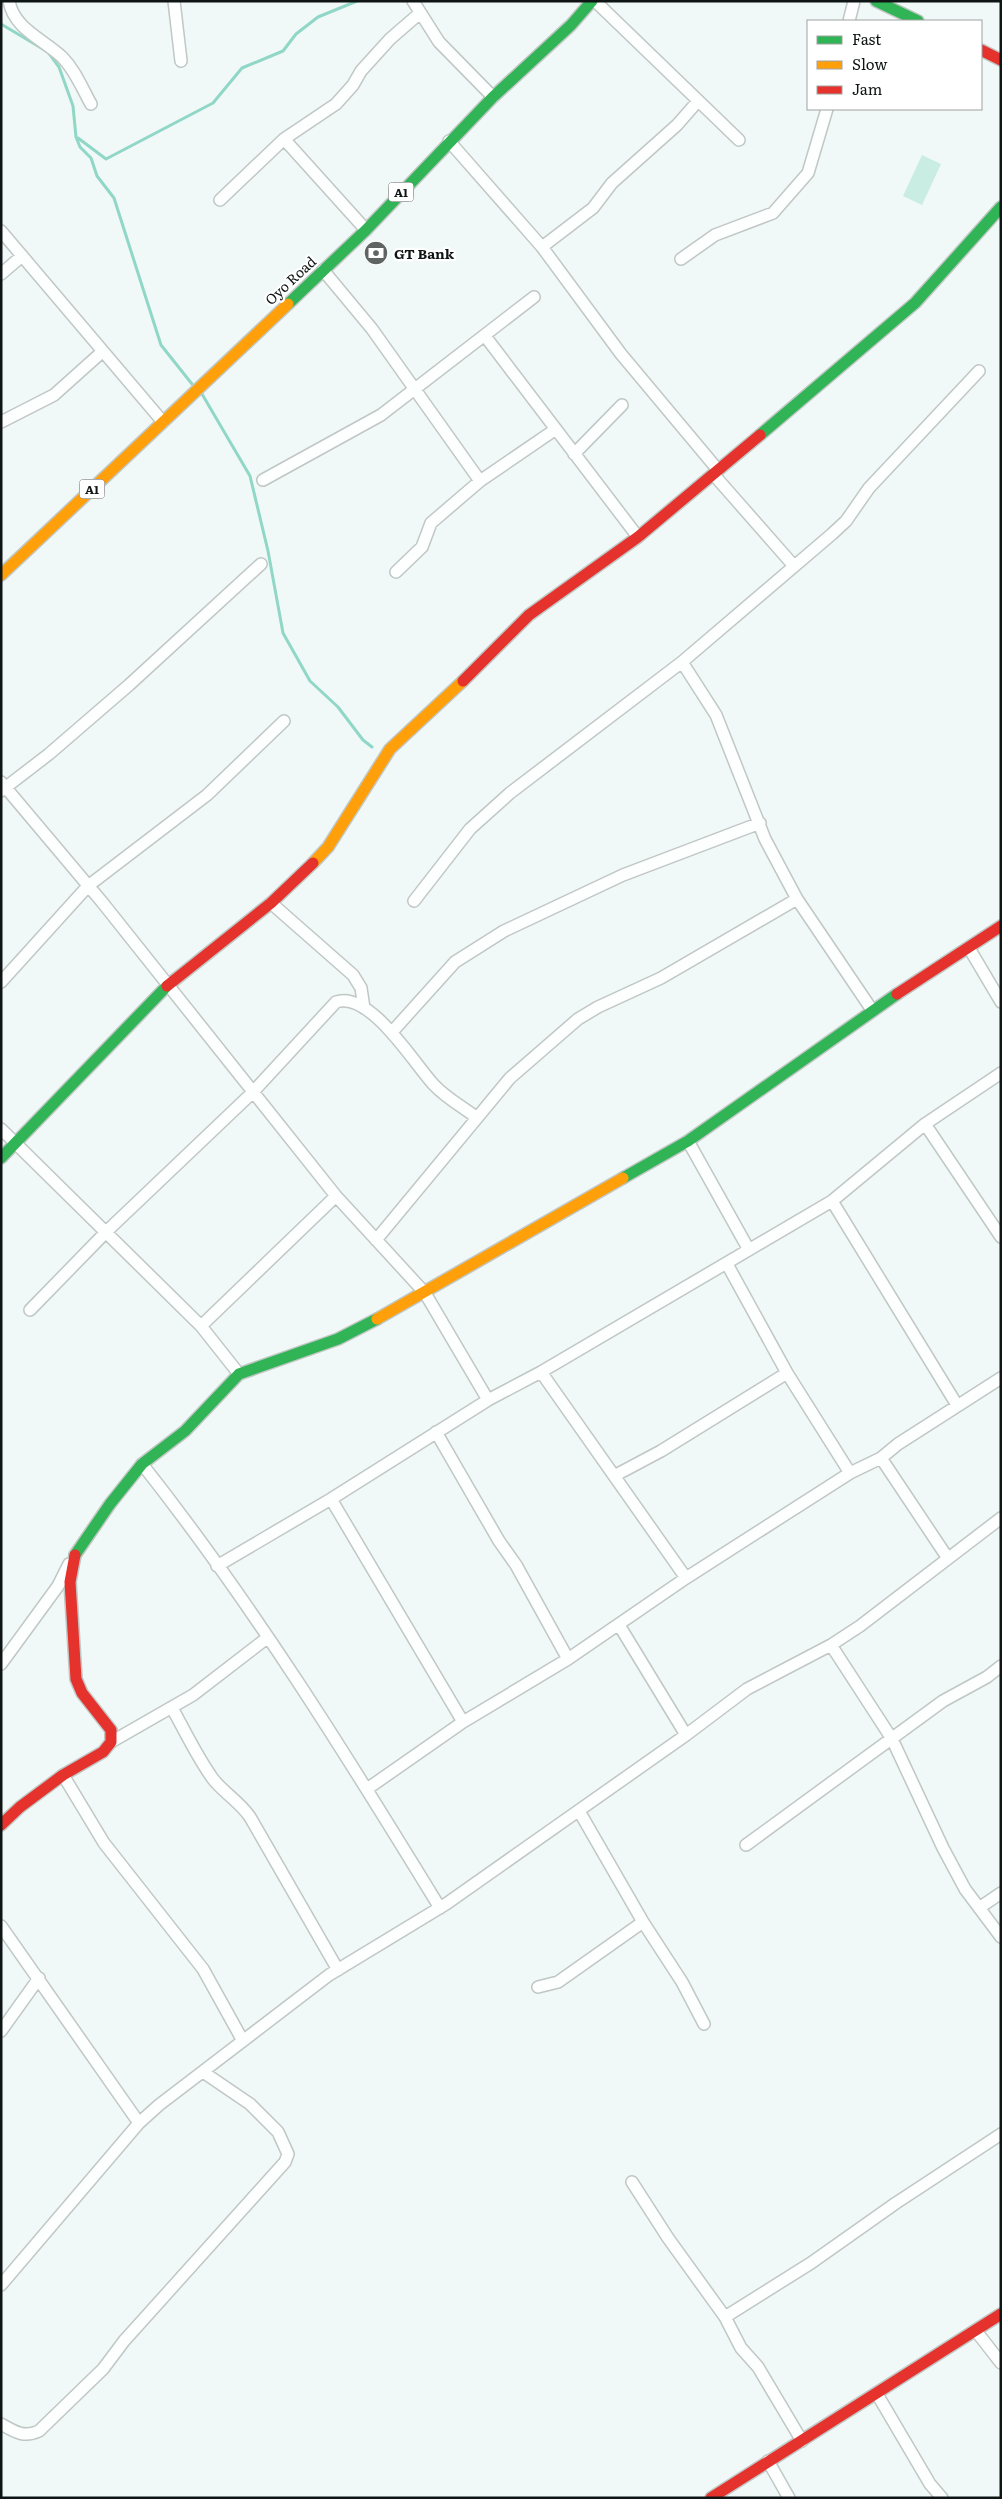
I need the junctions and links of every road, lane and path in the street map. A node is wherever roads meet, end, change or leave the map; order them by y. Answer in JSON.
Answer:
{"nodes":[{"id":1,"x":9,"y":1,"type":"edge"},
{"id":2,"x":174,"y":1,"type":"edge"},
{"id":3,"x":413,"y":1,"type":"edge"},
{"id":4,"x":594,"y":1,"type":"edge"},
{"id":5,"x":854,"y":1,"type":"edge"},
{"id":6,"x":876,"y":1,"type":"edge"},
{"id":7,"x":420,"y":13,"type":"junction"},
{"id":8,"x":849,"y":20,"type":"edge"},
{"id":9,"x":916,"y":20,"type":"edge"},
{"id":10,"x":982,"y":50,"type":"edge"},
{"id":11,"x":1001,"y":60,"type":"edge"},
{"id":12,"x":181,"y":61,"type":"dead end"},
{"id":13,"x":493,"y":96,"type":"junction"},
{"id":14,"x":698,"y":101,"type":"junction"},
{"id":15,"x":91,"y":104,"type":"dead end"},
{"id":16,"x":827,"y":110,"type":"edge"},
{"id":17,"x":284,"y":139,"type":"junction"},
{"id":18,"x":740,"y":140,"type":"dead end"},
{"id":19,"x":449,"y":142,"type":"junction"},
{"id":20,"x":220,"y":200,"type":"dead end"},
{"id":21,"x":1001,"y":207,"type":"edge"},
{"id":22,"x":366,"y":230,"type":"junction"},
{"id":23,"x":1,"y":231,"type":"edge"},
{"id":24,"x":542,"y":247,"type":"junction"},
{"id":25,"x":22,"y":256,"type":"junction"},
{"id":26,"x":681,"y":260,"type":"dead end"},
{"id":27,"x":323,"y":270,"type":"junction"},
{"id":28,"x":1,"y":274,"type":"edge"},
{"id":29,"x":534,"y":297,"type":"dead end"},
{"id":30,"x":486,"y":336,"type":"junction"},
{"id":31,"x":102,"y":352,"type":"junction"},
{"id":32,"x":979,"y":370,"type":"dead end"},
{"id":33,"x":414,"y":388,"type":"junction"},
{"id":34,"x":622,"y":405,"type":"dead end"},
{"id":35,"x":1,"y":422,"type":"edge"},
{"id":36,"x":163,"y":422,"type":"junction"},
{"id":37,"x":556,"y":429,"type":"junction"},
{"id":38,"x":574,"y":454,"type":"junction"},
{"id":39,"x":716,"y":472,"type":"junction"},
{"id":40,"x":263,"y":480,"type":"dead end"},
{"id":41,"x":480,"y":481,"type":"junction"},
{"id":42,"x":638,"y":537,"type":"junction"},
{"id":43,"x":262,"y":564,"type":"dead end"},
{"id":44,"x":794,"y":566,"type":"junction"},
{"id":45,"x":396,"y":572,"type":"dead end"},
{"id":46,"x":1,"y":575,"type":"edge"},
{"id":47,"x":682,"y":662,"type":"junction"},
{"id":48,"x":284,"y":721,"type":"dead end"},
{"id":49,"x":3,"y":787,"type":"edge"},
{"id":50,"x":760,"y":823,"type":"junction"},
{"id":51,"x":88,"y":886,"type":"junction"},
{"id":52,"x":797,"y":899,"type":"junction"},
{"id":53,"x":414,"y":901,"type":"dead end"},
{"id":54,"x":271,"y":903,"type":"junction"},
{"id":55,"x":1001,"y":926,"type":"edge"},
{"id":56,"x":969,"y":948,"type":"junction"},
{"id":57,"x":1,"y":982,"type":"edge"},
{"id":58,"x":167,"y":986,"type":"junction"},
{"id":59,"x":1001,"y":1002,"type":"edge"},
{"id":60,"x":364,"y":1008,"type":"junction"},
{"id":61,"x":872,"y":1010,"type":"junction"},
{"id":62,"x":392,"y":1032,"type":"junction"},
{"id":63,"x":1001,"y":1073,"type":"edge"},
{"id":64,"x":252,"y":1093,"type":"junction"},
{"id":65,"x":477,"y":1118,"type":"junction"},
{"id":66,"x":926,"y":1124,"type":"junction"},
{"id":67,"x":1,"y":1129,"type":"edge"},
{"id":68,"x":15,"y":1141,"type":"junction"},
{"id":69,"x":688,"y":1141,"type":"junction"},
{"id":70,"x":1,"y":1158,"type":"edge"},
{"id":71,"x":336,"y":1196,"type":"junction"},
{"id":72,"x":832,"y":1201,"type":"junction"},
{"id":73,"x":107,"y":1232,"type":"junction"},
{"id":74,"x":1001,"y":1237,"type":"edge"},
{"id":75,"x":376,"y":1240,"type":"junction"},
{"id":76,"x":750,"y":1250,"type":"junction"},
{"id":77,"x":727,"y":1264,"type":"junction"},
{"id":78,"x":425,"y":1294,"type":"junction"},
{"id":79,"x":30,"y":1310,"type":"dead end"},
{"id":80,"x":201,"y":1326,"type":"junction"},
{"id":81,"x":541,"y":1372,"type":"junction"},
{"id":82,"x":787,"y":1373,"type":"junction"},
{"id":83,"x":239,"y":1374,"type":"junction"},
{"id":84,"x":1001,"y":1378,"type":"edge"},
{"id":85,"x":488,"y":1400,"type":"junction"},
{"id":86,"x":957,"y":1405,"type":"junction"},
{"id":87,"x":436,"y":1432,"type":"junction"},
{"id":88,"x":881,"y":1458,"type":"junction"},
{"id":89,"x":142,"y":1464,"type":"junction"},
{"id":90,"x":850,"y":1473,"type":"junction"},
{"id":91,"x":614,"y":1476,"type":"junction"},
{"id":92,"x":331,"y":1499,"type":"junction"},
{"id":93,"x":1001,"y":1518,"type":"edge"},
{"id":94,"x":947,"y":1557,"type":"junction"},
{"id":95,"x":73,"y":1558,"type":"junction"},
{"id":96,"x":217,"y":1566,"type":"junction"},
{"id":97,"x":686,"y":1578,"type":"junction"},
{"id":98,"x":619,"y":1625,"type":"junction"},
{"id":99,"x":267,"y":1638,"type":"junction"},
{"id":100,"x":831,"y":1645,"type":"junction"},
{"id":101,"x":568,"y":1659,"type":"junction"},
{"id":102,"x":1,"y":1664,"type":"edge"},
{"id":103,"x":1001,"y":1666,"type":"edge"},
{"id":104,"x":172,"y":1708,"type":"junction"},
{"id":105,"x":463,"y":1722,"type":"junction"},
{"id":106,"x":686,"y":1735,"type":"junction"},
{"id":107,"x":892,"y":1739,"type":"junction"},
{"id":108,"x":110,"y":1742,"type":"junction"},
{"id":109,"x":63,"y":1775,"type":"junction"},
{"id":110,"x":367,"y":1789,"type":"junction"},
{"id":111,"x":580,"y":1811,"type":"junction"},
{"id":112,"x":1,"y":1825,"type":"edge"},
{"id":113,"x":746,"y":1845,"type":"dead end"},
{"id":114,"x":1001,"y":1892,"type":"edge"},
{"id":115,"x":440,"y":1908,"type":"junction"},
{"id":116,"x":979,"y":1908,"type":"junction"},
{"id":117,"x":643,"y":1922,"type":"junction"},
{"id":118,"x":1,"y":1926,"type":"edge"},
{"id":119,"x":1001,"y":1937,"type":"edge"},
{"id":120,"x":338,"y":1970,"type":"junction"},
{"id":121,"x":39,"y":1978,"type":"junction"},
{"id":122,"x":538,"y":1987,"type":"dead end"},
{"id":123,"x":704,"y":2024,"type":"dead end"},
{"id":124,"x":1,"y":2031,"type":"edge"},
{"id":125,"x":243,"y":2041,"type":"junction"},
{"id":126,"x":203,"y":2072,"type":"junction"},
{"id":127,"x":139,"y":2123,"type":"junction"},
{"id":128,"x":1001,"y":2134,"type":"edge"},
{"id":129,"x":632,"y":2182,"type":"dead end"},
{"id":130,"x":1,"y":2285,"type":"edge"},
{"id":131,"x":1001,"y":2314,"type":"edge"},
{"id":132,"x":725,"y":2317,"type":"junction"},
{"id":133,"x":976,"y":2331,"type":"junction"},
{"id":134,"x":1001,"y":2363,"type":"edge"},
{"id":135,"x":877,"y":2394,"type":"junction"},
{"id":136,"x":1,"y":2424,"type":"edge"},
{"id":137,"x":802,"y":2441,"type":"junction"},
{"id":138,"x":768,"y":2461,"type":"junction"},
{"id":139,"x":711,"y":2498,"type":"edge"},
{"id":140,"x":790,"y":2498,"type":"edge"},
{"id":141,"x":942,"y":2498,"type":"edge"}],
"edges":[{"from":1,"to":15,"type":"street"},
{"from":2,"to":12,"type":"street"},
{"from":3,"to":7,"type":"street"},
{"from":4,"to":13,"type":"main road","name":"Oyo Road","number":"A1"},
{"from":4,"to":14,"type":"street"},
{"from":5,"to":8,"type":"street"},
{"from":6,"to":9,"type":"main road"},
{"from":7,"to":13,"type":"street"},
{"from":7,"to":17,"type":"street"},
{"from":10,"to":11,"type":"main road"},
{"from":13,"to":19,"type":"main road","name":"Oyo Road","number":"A1"},
{"from":14,"to":18,"type":"street"},
{"from":14,"to":24,"type":"street"},
{"from":16,"to":26,"type":"street"},
{"from":17,"to":20,"type":"street"},
{"from":17,"to":22,"type":"street"},
{"from":19,"to":22,"type":"main road","name":"Oyo Road","number":"A1"},
{"from":19,"to":24,"type":"street"},
{"from":21,"to":39,"type":"main road"},
{"from":22,"to":27,"type":"main road","name":"Oyo Road","number":"A1"},
{"from":23,"to":25,"type":"street"},
{"from":24,"to":39,"type":"street"},
{"from":25,"to":28,"type":"street"},
{"from":25,"to":31,"type":"street"},
{"from":27,"to":33,"type":"street"},
{"from":27,"to":36,"type":"main road","name":"Oyo Road","number":"A1"},
{"from":29,"to":30,"type":"street"},
{"from":30,"to":33,"type":"street"},
{"from":30,"to":37,"type":"street"},
{"from":31,"to":35,"type":"street"},
{"from":31,"to":36,"type":"street"},
{"from":32,"to":44,"type":"street"},
{"from":33,"to":40,"type":"street"},
{"from":33,"to":41,"type":"street"},
{"from":34,"to":38,"type":"street"},
{"from":36,"to":46,"type":"main road","name":"Oyo Road","number":"A1"},
{"from":37,"to":38,"type":"street"},
{"from":37,"to":41,"type":"street"},
{"from":38,"to":42,"type":"street"},
{"from":39,"to":42,"type":"main road"},
{"from":39,"to":44,"type":"street"},
{"from":41,"to":45,"type":"street"},
{"from":42,"to":54,"type":"main road"},
{"from":43,"to":49,"type":"street"},
{"from":44,"to":47,"type":"street"},
{"from":47,"to":50,"type":"street"},
{"from":47,"to":53,"type":"street"},
{"from":48,"to":51,"type":"street"},
{"from":49,"to":51,"type":"street"},
{"from":50,"to":52,"type":"street"},
{"from":50,"to":62,"type":"street"},
{"from":51,"to":57,"type":"street"},
{"from":51,"to":58,"type":"street"},
{"from":52,"to":61,"type":"street"},
{"from":52,"to":65,"type":"street"},
{"from":54,"to":58,"type":"main road"},
{"from":54,"to":60,"type":"street"},
{"from":55,"to":56,"type":"main road"},
{"from":56,"to":59,"type":"street"},
{"from":56,"to":61,"type":"main road"},
{"from":58,"to":64,"type":"street"},
{"from":58,"to":68,"type":"main road"},
{"from":60,"to":62,"type":"street"},
{"from":60,"to":64,"type":"street"},
{"from":61,"to":69,"type":"main road"},
{"from":62,"to":65,"type":"street"},
{"from":63,"to":66,"type":"street"},
{"from":64,"to":71,"type":"street"},
{"from":64,"to":73,"type":"street"},
{"from":65,"to":75,"type":"street"},
{"from":66,"to":72,"type":"street"},
{"from":66,"to":74,"type":"street"},
{"from":67,"to":68,"type":"street"},
{"from":68,"to":70,"type":"main road"},
{"from":68,"to":73,"type":"street"},
{"from":69,"to":76,"type":"street"},
{"from":69,"to":78,"type":"main road"},
{"from":71,"to":75,"type":"street"},
{"from":71,"to":80,"type":"street"},
{"from":72,"to":76,"type":"street"},
{"from":72,"to":86,"type":"street"},
{"from":73,"to":79,"type":"street"},
{"from":73,"to":80,"type":"street"},
{"from":75,"to":78,"type":"street"},
{"from":76,"to":77,"type":"street"},
{"from":77,"to":81,"type":"street"},
{"from":77,"to":82,"type":"street"},
{"from":78,"to":83,"type":"main road"},
{"from":78,"to":85,"type":"street"},
{"from":80,"to":83,"type":"street"},
{"from":81,"to":85,"type":"street"},
{"from":81,"to":91,"type":"street"},
{"from":82,"to":90,"type":"street"},
{"from":82,"to":91,"type":"street"},
{"from":83,"to":89,"type":"main road"},
{"from":84,"to":86,"type":"street"},
{"from":85,"to":87,"type":"street"},
{"from":86,"to":88,"type":"street"},
{"from":87,"to":92,"type":"street"},
{"from":87,"to":101,"type":"street"},
{"from":88,"to":90,"type":"street"},
{"from":88,"to":94,"type":"street"},
{"from":89,"to":95,"type":"main road"},
{"from":89,"to":96,"type":"street"},
{"from":90,"to":97,"type":"street"},
{"from":91,"to":97,"type":"street"},
{"from":92,"to":96,"type":"street"},
{"from":92,"to":105,"type":"street"},
{"from":93,"to":94,"type":"street"},
{"from":94,"to":100,"type":"street"},
{"from":95,"to":102,"type":"street"},
{"from":95,"to":108,"type":"main road"},
{"from":96,"to":99,"type":"street"},
{"from":97,"to":98,"type":"street"},
{"from":98,"to":101,"type":"street"},
{"from":98,"to":106,"type":"street"},
{"from":99,"to":104,"type":"street"},
{"from":99,"to":110,"type":"street"},
{"from":100,"to":106,"type":"street"},
{"from":100,"to":107,"type":"street"},
{"from":101,"to":105,"type":"street"},
{"from":103,"to":107,"type":"street"},
{"from":104,"to":108,"type":"street"},
{"from":104,"to":120,"type":"street"},
{"from":105,"to":110,"type":"street"},
{"from":106,"to":111,"type":"street"},
{"from":107,"to":113,"type":"street"},
{"from":107,"to":116,"type":"street"},
{"from":108,"to":109,"type":"main road"},
{"from":109,"to":112,"type":"main road"},
{"from":109,"to":125,"type":"street"},
{"from":110,"to":115,"type":"street"},
{"from":111,"to":115,"type":"street"},
{"from":111,"to":117,"type":"street"},
{"from":114,"to":116,"type":"street"},
{"from":115,"to":120,"type":"street"},
{"from":116,"to":119,"type":"street"},
{"from":117,"to":122,"type":"street"},
{"from":117,"to":123,"type":"street"},
{"from":118,"to":121,"type":"street"},
{"from":120,"to":125,"type":"street"},
{"from":121,"to":124,"type":"street"},
{"from":121,"to":127,"type":"street"},
{"from":125,"to":126,"type":"street"},
{"from":126,"to":127,"type":"street"},
{"from":126,"to":136,"type":"street"},
{"from":127,"to":130,"type":"street"},
{"from":128,"to":132,"type":"street"},
{"from":129,"to":132,"type":"street"},
{"from":131,"to":133,"type":"main road"},
{"from":132,"to":137,"type":"street"},
{"from":133,"to":134,"type":"street"},
{"from":133,"to":135,"type":"main road"},
{"from":135,"to":137,"type":"main road"},
{"from":135,"to":141,"type":"street"},
{"from":137,"to":138,"type":"main road"},
{"from":138,"to":139,"type":"main road"},
{"from":138,"to":140,"type":"street"}]}
